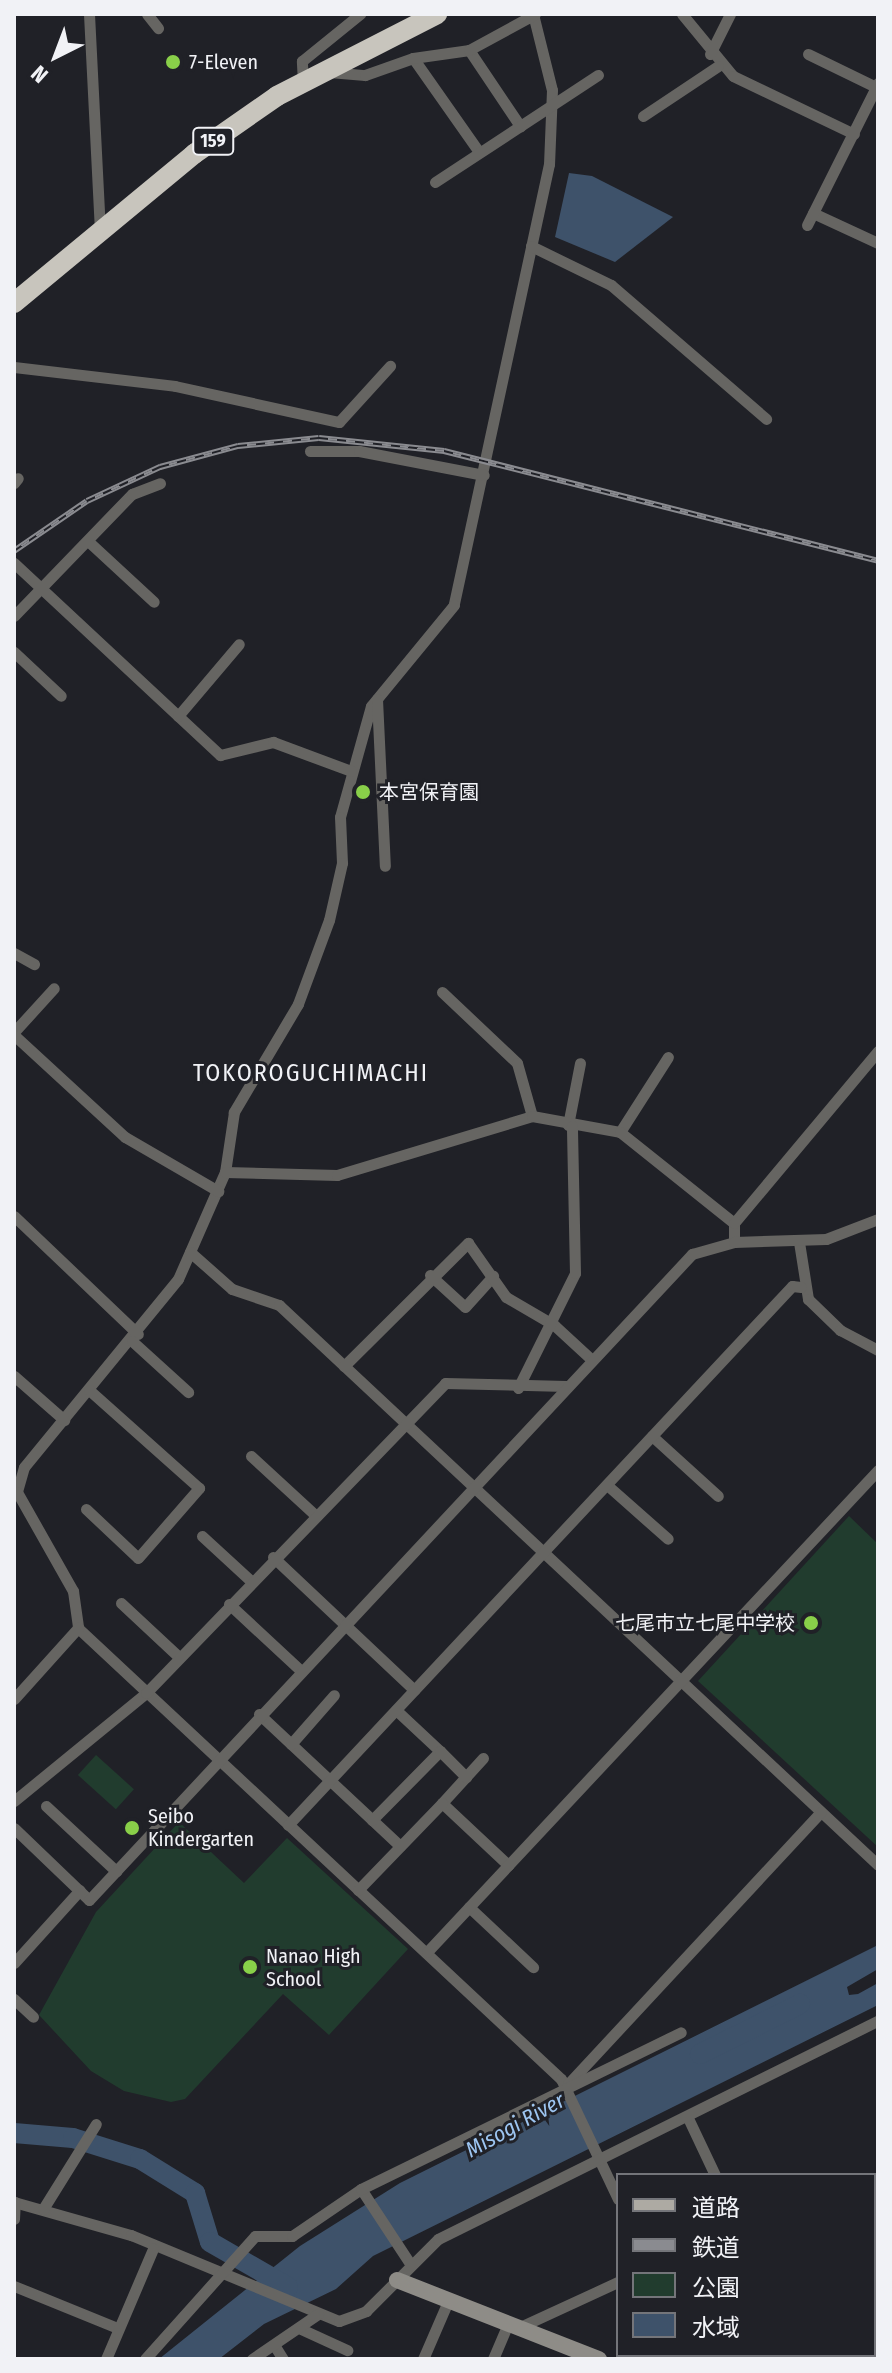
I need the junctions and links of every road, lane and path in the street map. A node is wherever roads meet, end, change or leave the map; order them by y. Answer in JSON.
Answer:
{"nodes":[{"id":1,"x":89,"y":14,"type":"edge"},
{"id":2,"x":147,"y":14,"type":"edge"},
{"id":3,"x":360,"y":14,"type":"edge"},
{"id":4,"x":437,"y":14,"type":"edge"},
{"id":5,"x":682,"y":14,"type":"edge"},
{"id":6,"x":730,"y":14,"type":"edge"},
{"id":7,"x":534,"y":15,"type":"edge"},
{"id":8,"x":411,"y":19,"type":"edge"},
{"id":9,"x":158,"y":28,"type":"dead end"},
{"id":10,"x":469,"y":50,"type":"junction"},
{"id":11,"x":710,"y":54,"type":"junction"},
{"id":12,"x":808,"y":54,"type":"dead end"},
{"id":13,"x":413,"y":58,"type":"junction"},
{"id":14,"x":718,"y":66,"type":"junction"},
{"id":15,"x":327,"y":71,"type":"junction"},
{"id":16,"x":598,"y":75,"type":"dead end"},
{"id":17,"x":303,"y":83,"type":"junction"},
{"id":18,"x":877,"y":85,"type":"edge"},
{"id":19,"x":552,"y":104,"type":"junction"},
{"id":20,"x":643,"y":116,"type":"dead end"},
{"id":21,"x":520,"y":126,"type":"junction"},
{"id":22,"x":854,"y":134,"type":"junction"},
{"id":23,"x":479,"y":152,"type":"junction"},
{"id":24,"x":435,"y":182,"type":"dead end"},
{"id":25,"x":100,"y":231,"type":"junction"},
{"id":26,"x":878,"y":243,"type":"edge"},
{"id":27,"x":531,"y":246,"type":"junction"},
{"id":28,"x":14,"y":303,"type":"edge"},
{"id":29,"x":390,"y":366,"type":"dead end"},
{"id":30,"x":14,"y":367,"type":"edge"},
{"id":31,"x":766,"y":419,"type":"dead end"},
{"id":32,"x":310,"y":451,"type":"dead end"},
{"id":33,"x":484,"y":475,"type":"junction"},
{"id":34,"x":160,"y":483,"type":"dead end"},
{"id":35,"x":89,"y":542,"type":"junction"},
{"id":36,"x":14,"y":563,"type":"edge"},
{"id":37,"x":42,"y":587,"type":"junction"},
{"id":38,"x":154,"y":602,"type":"dead end"},
{"id":39,"x":14,"y":616,"type":"edge"},
{"id":40,"x":239,"y":644,"type":"dead end"},
{"id":41,"x":14,"y":652,"type":"edge"},
{"id":42,"x":377,"y":695,"type":"junction"},
{"id":43,"x":61,"y":696,"type":"dead end"},
{"id":44,"x":178,"y":716,"type":"junction"},
{"id":45,"x":351,"y":771,"type":"junction"},
{"id":46,"x":385,"y":866,"type":"dead end"},
{"id":47,"x":15,"y":949,"type":"edge"},
{"id":48,"x":34,"y":964,"type":"dead end"},
{"id":49,"x":54,"y":988,"type":"dead end"},
{"id":50,"x":442,"y":992,"type":"dead end"},
{"id":51,"x":14,"y":1034,"type":"edge"},
{"id":52,"x":878,"y":1051,"type":"edge"},
{"id":53,"x":668,"y":1057,"type":"dead end"},
{"id":54,"x":580,"y":1063,"type":"dead end"},
{"id":55,"x":532,"y":1116,"type":"junction"},
{"id":56,"x":570,"y":1126,"type":"junction"},
{"id":57,"x":620,"y":1132,"type":"junction"},
{"id":58,"x":225,"y":1172,"type":"junction"},
{"id":59,"x":218,"y":1191,"type":"junction"},
{"id":60,"x":14,"y":1216,"type":"edge"},
{"id":61,"x":878,"y":1219,"type":"edge"},
{"id":62,"x":734,"y":1223,"type":"junction"},
{"id":63,"x":734,"y":1242,"type":"junction"},
{"id":64,"x":799,"y":1242,"type":"junction"},
{"id":65,"x":190,"y":1252,"type":"junction"},
{"id":66,"x":430,"y":1275,"type":"junction"},
{"id":67,"x":493,"y":1276,"type":"junction"},
{"id":68,"x":801,"y":1287,"type":"junction"},
{"id":69,"x":554,"y":1325,"type":"junction"},
{"id":70,"x":135,"y":1338,"type":"junction"},
{"id":71,"x":878,"y":1350,"type":"edge"},
{"id":72,"x":592,"y":1360,"type":"junction"},
{"id":73,"x":344,"y":1366,"type":"junction"},
{"id":74,"x":14,"y":1376,"type":"edge"},
{"id":75,"x":566,"y":1386,"type":"junction"},
{"id":76,"x":518,"y":1388,"type":"junction"},
{"id":77,"x":89,"y":1390,"type":"junction"},
{"id":78,"x":188,"y":1392,"type":"dead end"},
{"id":79,"x":64,"y":1420,"type":"junction"},
{"id":80,"x":403,"y":1420,"type":"junction"},
{"id":81,"x":652,"y":1436,"type":"junction"},
{"id":82,"x":251,"y":1456,"type":"dead end"},
{"id":83,"x":878,"y":1470,"type":"edge"},
{"id":84,"x":607,"y":1485,"type":"junction"},
{"id":85,"x":472,"y":1487,"type":"junction"},
{"id":86,"x":718,"y":1496,"type":"dead end"},
{"id":87,"x":86,"y":1509,"type":"dead end"},
{"id":88,"x":314,"y":1514,"type":"junction"},
{"id":89,"x":202,"y":1536,"type":"dead end"},
{"id":90,"x":668,"y":1539,"type":"dead end"},
{"id":91,"x":543,"y":1553,"type":"junction"},
{"id":92,"x":273,"y":1557,"type":"junction"},
{"id":93,"x":251,"y":1581,"type":"junction"},
{"id":94,"x":121,"y":1603,"type":"dead end"},
{"id":95,"x":229,"y":1604,"type":"junction"},
{"id":96,"x":345,"y":1623,"type":"junction"},
{"id":97,"x":78,"y":1628,"type":"junction"},
{"id":98,"x":179,"y":1657,"type":"junction"},
{"id":99,"x":300,"y":1670,"type":"junction"},
{"id":100,"x":680,"y":1681,"type":"junction"},
{"id":101,"x":414,"y":1690,"type":"junction"},
{"id":102,"x":146,"y":1693,"type":"junction"},
{"id":103,"x":334,"y":1695,"type":"dead end"},
{"id":104,"x":14,"y":1699,"type":"edge"},
{"id":105,"x":396,"y":1710,"type":"junction"},
{"id":106,"x":259,"y":1714,"type":"junction"},
{"id":107,"x":291,"y":1744,"type":"junction"},
{"id":108,"x":440,"y":1751,"type":"junction"},
{"id":109,"x":483,"y":1758,"type":"dead end"},
{"id":110,"x":218,"y":1759,"type":"junction"},
{"id":111,"x":466,"y":1777,"type":"junction"},
{"id":112,"x":329,"y":1780,"type":"junction"},
{"id":113,"x":14,"y":1801,"type":"edge"},
{"id":114,"x":442,"y":1803,"type":"junction"},
{"id":115,"x":46,"y":1806,"type":"dead end"},
{"id":116,"x":821,"y":1812,"type":"junction"},
{"id":117,"x":372,"y":1820,"type":"junction"},
{"id":118,"x":288,"y":1825,"type":"junction"},
{"id":119,"x":14,"y":1828,"type":"edge"},
{"id":120,"x":400,"y":1846,"type":"junction"},
{"id":121,"x":508,"y":1865,"type":"junction"},
{"id":122,"x":878,"y":1865,"type":"edge"},
{"id":123,"x":116,"y":1871,"type":"junction"},
{"id":124,"x":80,"y":1890,"type":"junction"},
{"id":125,"x":358,"y":1890,"type":"junction"},
{"id":126,"x":469,"y":1907,"type":"junction"},
{"id":127,"x":427,"y":1952,"type":"junction"},
{"id":128,"x":14,"y":1963,"type":"edge"},
{"id":129,"x":533,"y":1967,"type":"dead end"},
{"id":130,"x":14,"y":1999,"type":"edge"},
{"id":131,"x":33,"y":2017,"type":"dead end"},
{"id":132,"x":878,"y":2021,"type":"edge"},
{"id":133,"x":681,"y":2032,"type":"dead end"},
{"id":134,"x":566,"y":2086,"type":"junction"},
{"id":135,"x":688,"y":2118,"type":"junction"},
{"id":136,"x":93,"y":2129,"type":"dead end"},
{"id":137,"x":599,"y":2160,"type":"junction"},
{"id":138,"x":714,"y":2173,"type":"edge"},
{"id":139,"x":361,"y":2189,"type":"junction"},
{"id":140,"x":616,"y":2195,"type":"edge"},
{"id":141,"x":15,"y":2202,"type":"edge"},
{"id":142,"x":43,"y":2209,"type":"junction"},
{"id":143,"x":14,"y":2219,"type":"edge"},
{"id":144,"x":153,"y":2249,"type":"junction"},
{"id":145,"x":409,"y":2262,"type":"junction"},
{"id":146,"x":232,"y":2268,"type":"junction"},
{"id":147,"x":397,"y":2280,"type":"junction"},
{"id":148,"x":616,"y":2283,"type":"edge"},
{"id":149,"x":14,"y":2286,"type":"edge"},
{"id":150,"x":449,"y":2299,"type":"junction"},
{"id":151,"x":318,"y":2314,"type":"junction"},
{"id":152,"x":514,"y":2325,"type":"junction"},
{"id":153,"x":115,"y":2327,"type":"junction"},
{"id":154,"x":301,"y":2329,"type":"junction"},
{"id":155,"x":276,"y":2348,"type":"junction"},
{"id":156,"x":347,"y":2350,"type":"dead end"},
{"id":157,"x":106,"y":2359,"type":"edge"},
{"id":158,"x":145,"y":2359,"type":"edge"},
{"id":159,"x":252,"y":2359,"type":"edge"},
{"id":160,"x":283,"y":2359,"type":"edge"},
{"id":161,"x":423,"y":2359,"type":"edge"},
{"id":162,"x":493,"y":2359,"type":"edge"},
{"id":163,"x":599,"y":2359,"type":"edge"}],
"edges":[{"from":1,"to":25,"type":"street"},
{"from":2,"to":9,"type":"street"},
{"from":3,"to":17,"type":"street"},
{"from":4,"to":8,"type":"highway","number":"159"},
{"from":5,"to":11,"type":"street"},
{"from":6,"to":11,"type":"street"},
{"from":7,"to":10,"type":"street"},
{"from":7,"to":19,"type":"street"},
{"from":8,"to":15,"type":"highway","number":"159"},
{"from":10,"to":13,"type":"street"},
{"from":10,"to":21,"type":"street"},
{"from":11,"to":14,"type":"street"},
{"from":12,"to":18,"type":"street"},
{"from":13,"to":15,"type":"street"},
{"from":13,"to":23,"type":"street"},
{"from":14,"to":20,"type":"street"},
{"from":14,"to":22,"type":"street"},
{"from":15,"to":17,"type":"highway","number":"159"},
{"from":16,"to":19,"type":"street"},
{"from":17,"to":25,"type":"highway","number":"159"},
{"from":18,"to":22,"type":"street"},
{"from":19,"to":21,"type":"street"},
{"from":19,"to":27,"type":"street"},
{"from":21,"to":23,"type":"street"},
{"from":22,"to":26,"type":"street"},
{"from":23,"to":24,"type":"street"},
{"from":25,"to":28,"type":"highway","number":"159"},
{"from":27,"to":31,"type":"street"},
{"from":27,"to":33,"type":"street"},
{"from":29,"to":30,"type":"street"},
{"from":32,"to":33,"type":"street"},
{"from":33,"to":42,"type":"street"},
{"from":34,"to":35,"type":"street"},
{"from":35,"to":37,"type":"street"},
{"from":35,"to":38,"type":"street"},
{"from":36,"to":37,"type":"street"},
{"from":37,"to":39,"type":"street"},
{"from":37,"to":44,"type":"street"},
{"from":40,"to":44,"type":"street"},
{"from":41,"to":43,"type":"street"},
{"from":42,"to":45,"type":"street"},
{"from":42,"to":46,"type":"street"},
{"from":44,"to":45,"type":"street"},
{"from":45,"to":58,"type":"street"},
{"from":47,"to":48,"type":"street"},
{"from":49,"to":51,"type":"street"},
{"from":50,"to":55,"type":"street"},
{"from":51,"to":59,"type":"street"},
{"from":52,"to":62,"type":"street"},
{"from":53,"to":57,"type":"street"},
{"from":54,"to":56,"type":"street"},
{"from":55,"to":56,"type":"street"},
{"from":55,"to":58,"type":"street"},
{"from":56,"to":57,"type":"street"},
{"from":56,"to":69,"type":"street"},
{"from":57,"to":62,"type":"street"},
{"from":58,"to":59,"type":"street"},
{"from":59,"to":65,"type":"street"},
{"from":60,"to":70,"type":"street"},
{"from":61,"to":64,"type":"street"},
{"from":62,"to":63,"type":"street"},
{"from":63,"to":64,"type":"street"},
{"from":63,"to":72,"type":"street"},
{"from":64,"to":68,"type":"street"},
{"from":65,"to":70,"type":"street"},
{"from":65,"to":73,"type":"street"},
{"from":66,"to":67,"type":"street"},
{"from":66,"to":67,"type":"street"},
{"from":66,"to":73,"type":"street"},
{"from":67,"to":69,"type":"street"},
{"from":68,"to":71,"type":"street"},
{"from":68,"to":81,"type":"street"},
{"from":69,"to":72,"type":"street"},
{"from":69,"to":76,"type":"street"},
{"from":70,"to":77,"type":"street"},
{"from":70,"to":78,"type":"street"},
{"from":72,"to":75,"type":"street"},
{"from":73,"to":80,"type":"street"},
{"from":74,"to":79,"type":"street"},
{"from":75,"to":76,"type":"street"},
{"from":75,"to":85,"type":"street"},
{"from":76,"to":80,"type":"street"},
{"from":77,"to":79,"type":"street"},
{"from":77,"to":87,"type":"street"},
{"from":79,"to":97,"type":"street"},
{"from":80,"to":85,"type":"street"},
{"from":80,"to":88,"type":"street"},
{"from":81,"to":84,"type":"street"},
{"from":81,"to":86,"type":"street"},
{"from":82,"to":88,"type":"street"},
{"from":83,"to":100,"type":"street"},
{"from":84,"to":90,"type":"street"},
{"from":84,"to":91,"type":"street"},
{"from":85,"to":91,"type":"street"},
{"from":85,"to":96,"type":"street"},
{"from":88,"to":92,"type":"street"},
{"from":89,"to":93,"type":"street"},
{"from":91,"to":100,"type":"street"},
{"from":91,"to":101,"type":"street"},
{"from":92,"to":93,"type":"street"},
{"from":92,"to":96,"type":"street"},
{"from":93,"to":95,"type":"street"},
{"from":94,"to":98,"type":"street"},
{"from":95,"to":98,"type":"street"},
{"from":95,"to":99,"type":"street"},
{"from":96,"to":99,"type":"street"},
{"from":96,"to":101,"type":"street"},
{"from":97,"to":102,"type":"street"},
{"from":97,"to":104,"type":"street"},
{"from":98,"to":102,"type":"street"},
{"from":99,"to":106,"type":"street"},
{"from":100,"to":116,"type":"street"},
{"from":100,"to":121,"type":"street"},
{"from":101,"to":105,"type":"street"},
{"from":102,"to":110,"type":"street"},
{"from":102,"to":113,"type":"street"},
{"from":103,"to":107,"type":"street"},
{"from":105,"to":108,"type":"street"},
{"from":105,"to":112,"type":"street"},
{"from":106,"to":107,"type":"street"},
{"from":106,"to":110,"type":"street"},
{"from":107,"to":112,"type":"street"},
{"from":108,"to":111,"type":"street"},
{"from":108,"to":117,"type":"street"},
{"from":109,"to":111,"type":"street"},
{"from":110,"to":118,"type":"street"},
{"from":110,"to":123,"type":"street"},
{"from":111,"to":114,"type":"street"},
{"from":112,"to":117,"type":"street"},
{"from":112,"to":118,"type":"street"},
{"from":114,"to":120,"type":"street"},
{"from":114,"to":121,"type":"street"},
{"from":115,"to":123,"type":"street"},
{"from":116,"to":122,"type":"street"},
{"from":116,"to":134,"type":"street"},
{"from":117,"to":120,"type":"street"},
{"from":118,"to":125,"type":"street"},
{"from":119,"to":124,"type":"street"},
{"from":120,"to":125,"type":"street"},
{"from":121,"to":126,"type":"street"},
{"from":123,"to":124,"type":"street"},
{"from":124,"to":128,"type":"street"},
{"from":125,"to":127,"type":"street"},
{"from":126,"to":127,"type":"street"},
{"from":126,"to":129,"type":"street"},
{"from":127,"to":134,"type":"street"},
{"from":130,"to":131,"type":"street"},
{"from":132,"to":135,"type":"street"},
{"from":133,"to":134,"type":"street"},
{"from":134,"to":137,"type":"street"},
{"from":134,"to":139,"type":"street"},
{"from":135,"to":137,"type":"street"},
{"from":135,"to":138,"type":"street"},
{"from":136,"to":142,"type":"street"},
{"from":137,"to":140,"type":"street"},
{"from":137,"to":145,"type":"street"},
{"from":139,"to":145,"type":"street"},
{"from":139,"to":146,"type":"street"},
{"from":141,"to":142,"type":"street"},
{"from":141,"to":143,"type":"street"},
{"from":142,"to":144,"type":"street"},
{"from":144,"to":146,"type":"street"},
{"from":144,"to":153,"type":"street"},
{"from":145,"to":147,"type":"street"},
{"from":146,"to":151,"type":"street"},
{"from":146,"to":158,"type":"street"},
{"from":147,"to":150,"type":"street"},
{"from":147,"to":151,"type":"street"},
{"from":148,"to":152,"type":"street"},
{"from":149,"to":153,"type":"street"},
{"from":150,"to":152,"type":"street"},
{"from":150,"to":161,"type":"street"},
{"from":151,"to":154,"type":"street"},
{"from":152,"to":162,"type":"street"},
{"from":152,"to":163,"type":"street"},
{"from":153,"to":157,"type":"street"},
{"from":154,"to":155,"type":"street"},
{"from":154,"to":156,"type":"street"},
{"from":155,"to":159,"type":"street"},
{"from":155,"to":160,"type":"street"}]}
